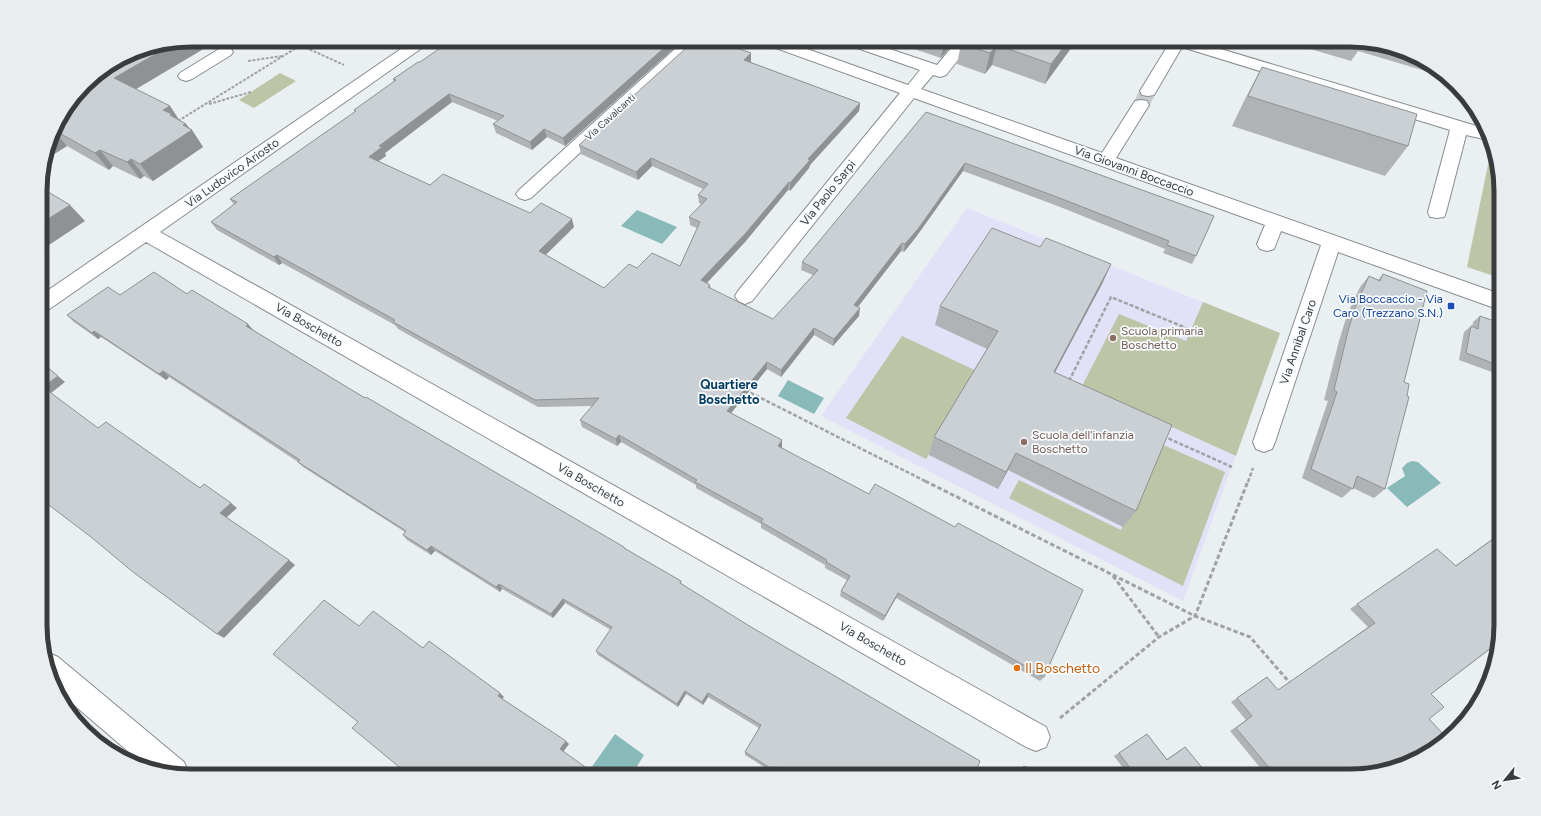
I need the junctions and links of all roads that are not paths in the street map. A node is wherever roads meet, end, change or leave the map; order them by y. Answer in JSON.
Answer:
{"nodes":[{"id":1,"x":414,"y":47,"type":"edge"},
{"id":2,"x":686,"y":47,"type":"edge"},
{"id":3,"x":787,"y":47,"type":"edge"},
{"id":4,"x":868,"y":47,"type":"edge"},
{"id":5,"x":960,"y":47,"type":"edge"},
{"id":6,"x":1173,"y":47,"type":"edge"},
{"id":7,"x":1200,"y":47,"type":"edge"},
{"id":8,"x":225,"y":52,"type":"dead end"},
{"id":9,"x":930,"y":68,"type":"junction"},
{"id":10,"x":186,"y":76,"type":"dead end"},
{"id":11,"x":911,"y":91,"type":"junction"},
{"id":12,"x":1459,"y":127,"type":"junction"},
{"id":13,"x":1482,"y":134,"type":"edge"},
{"id":14,"x":1106,"y":161,"type":"junction"},
{"id":15,"x":525,"y":194,"type":"dead end"},
{"id":16,"x":1437,"y":212,"type":"dead end"},
{"id":17,"x":1275,"y":222,"type":"junction"},
{"id":18,"x":146,"y":233,"type":"junction"},
{"id":19,"x":1332,"y":242,"type":"junction"},
{"id":20,"x":1267,"y":244,"type":"dead end"},
{"id":21,"x":745,"y":296,"type":"dead end"},
{"id":22,"x":1494,"y":300,"type":"edge"},
{"id":23,"x":47,"y":301,"type":"edge"},
{"id":24,"x":1264,"y":442,"type":"road end"},
{"id":25,"x":55,"y":671,"type":"edge"},
{"id":26,"x":1036,"y":737,"type":"road end"},
{"id":27,"x":168,"y":767,"type":"edge"}],
"edges":[{"from":1,"to":18,"type":"street","name":"Via Ludovico Ariosto"},
{"from":2,"to":15,"type":"street","name":"Via Cavalcanti"},
{"from":3,"to":11,"type":"street","name":"Via Giovanni Boccaccio"},
{"from":4,"to":9,"type":"street"},
{"from":5,"to":9,"type":"street"},
{"from":6,"to":14,"type":"street"},
{"from":7,"to":12,"type":"street"},
{"from":8,"to":10,"type":"street"},
{"from":9,"to":11,"type":"street","name":"Via Paolo Sarpi"},
{"from":11,"to":14,"type":"street","name":"Via Giovanni Boccaccio"},
{"from":11,"to":21,"type":"street","name":"Via Paolo Sarpi"},
{"from":12,"to":13,"type":"street"},
{"from":12,"to":16,"type":"street"},
{"from":14,"to":17,"type":"street","name":"Via Giovanni Boccaccio"},
{"from":17,"to":19,"type":"street","name":"Via Giovanni Boccaccio"},
{"from":17,"to":20,"type":"street"},
{"from":18,"to":23,"type":"street","name":"Via Ludovico Ariosto"},
{"from":18,"to":26,"type":"street","name":"Via Boschetto"},
{"from":19,"to":22,"type":"street","name":"Via Giovanni Boccaccio"},
{"from":19,"to":24,"type":"street","name":"Via Annibal Caro"},
{"from":25,"to":27,"type":"street"}]}
